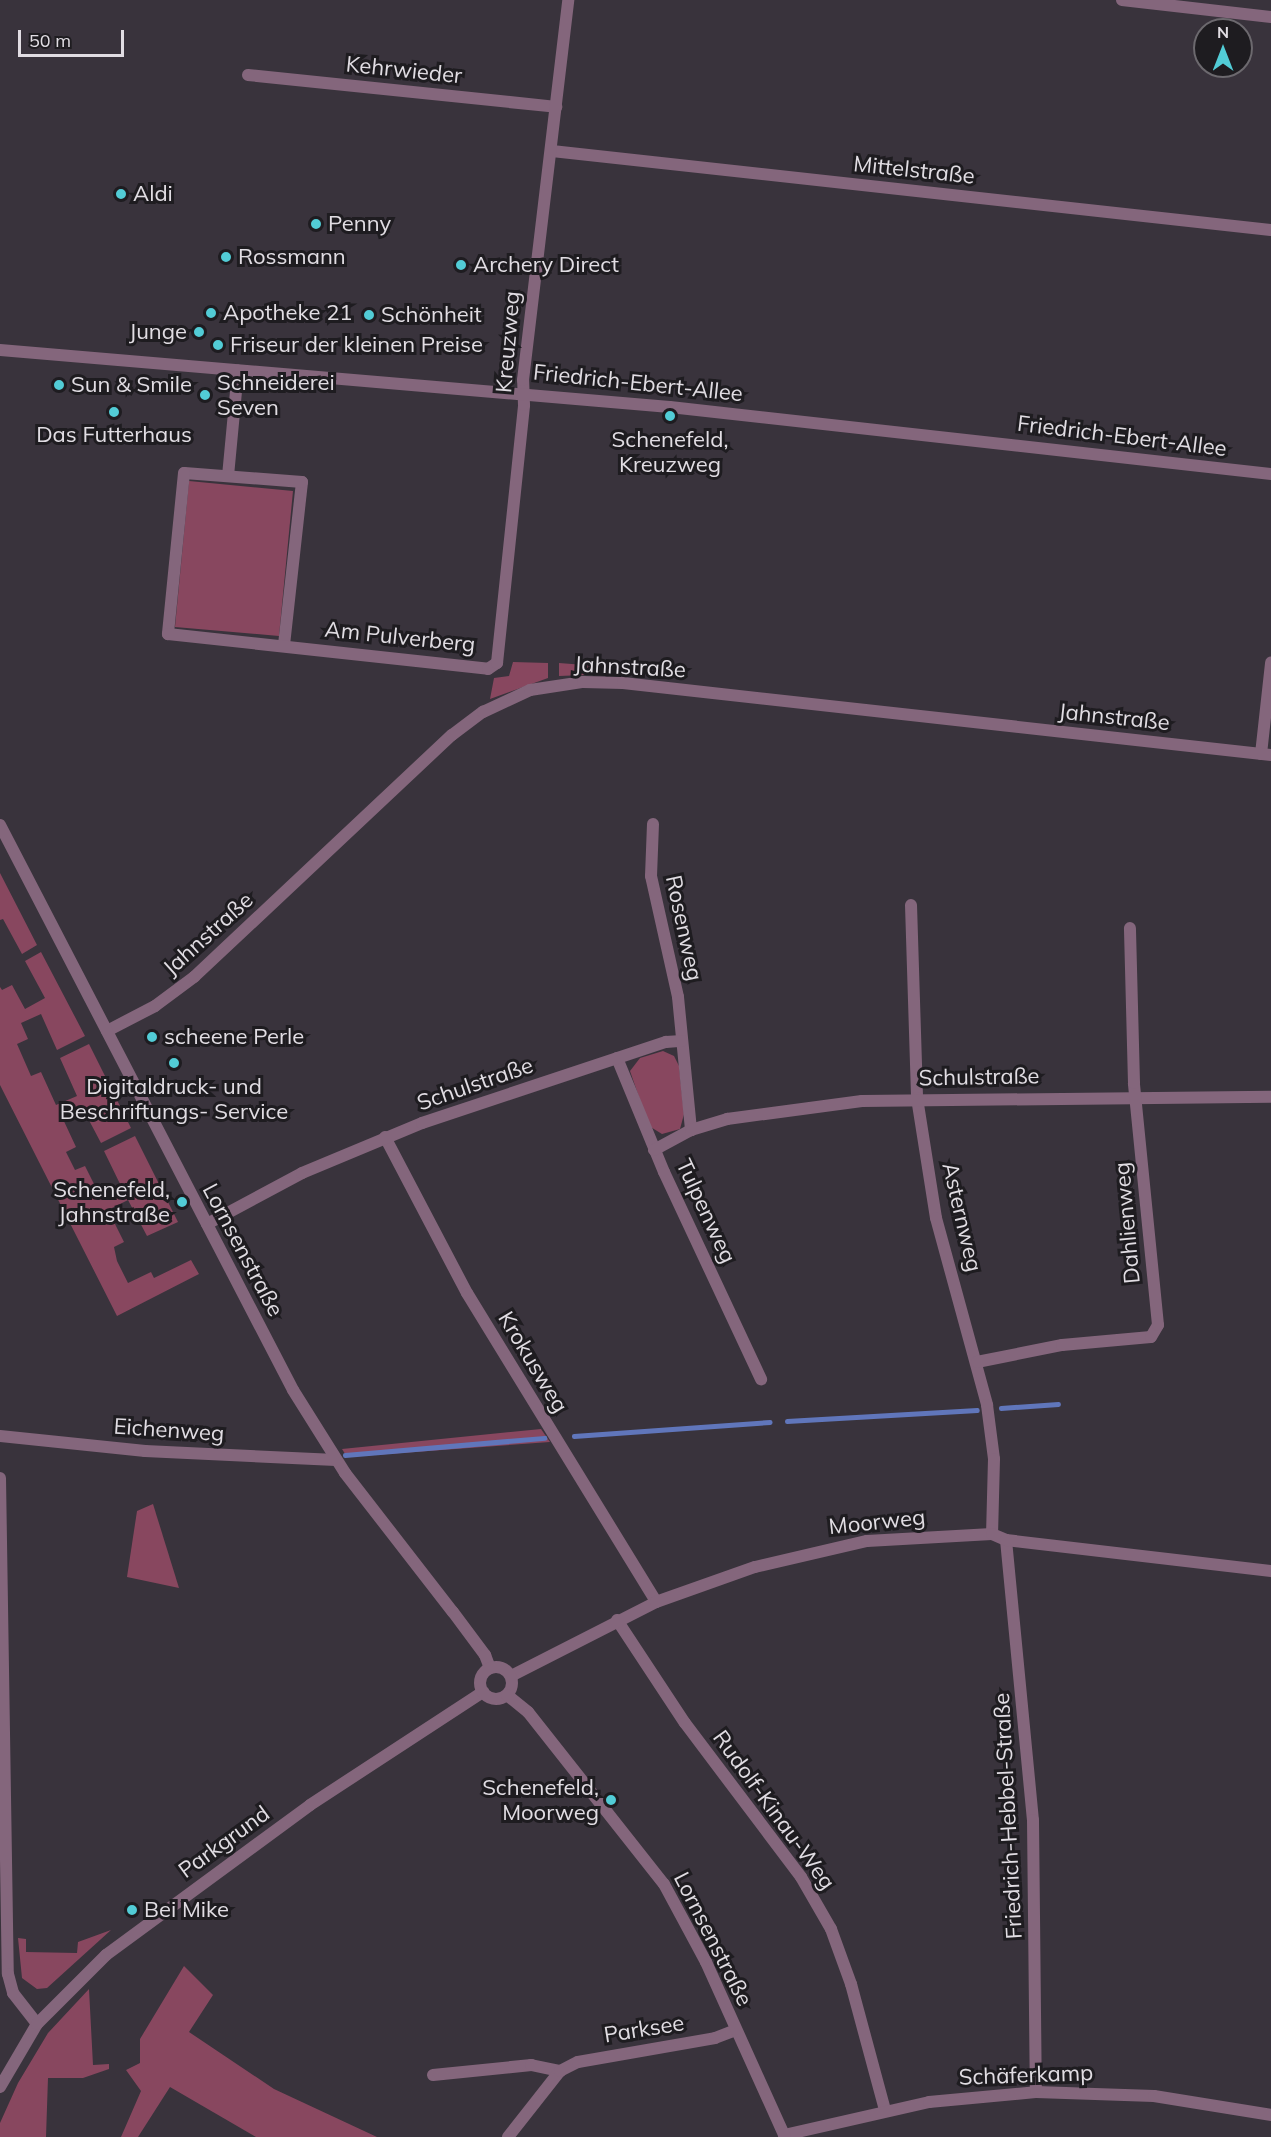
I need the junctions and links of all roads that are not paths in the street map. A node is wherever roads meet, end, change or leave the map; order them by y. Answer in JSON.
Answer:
{"nodes":[{"id":1,"x":568,"y":0,"type":"edge"},
{"id":2,"x":1122,"y":0,"type":"edge"},
{"id":3,"x":1271,"y":17,"type":"edge"},
{"id":4,"x":248,"y":75,"type":"dead end"},
{"id":5,"x":556,"y":107,"type":"junction"},
{"id":6,"x":552,"y":151,"type":"junction"},
{"id":7,"x":1271,"y":230,"type":"edge"},
{"id":8,"x":0,"y":350,"type":"edge"},
{"id":9,"x":238,"y":370,"type":"junction"},
{"id":10,"x":524,"y":393,"type":"junction"},
{"id":11,"x":1271,"y":474,"type":"edge"},
{"id":12,"x":228,"y":476,"type":"junction"},
{"id":13,"x":284,"y":645,"type":"junction"},
{"id":14,"x":499,"y":652,"type":"joint"},
{"id":15,"x":1271,"y":663,"type":"edge"},
{"id":16,"x":1266,"y":754,"type":"edge"},
{"id":17,"x":653,"y":824,"type":"dead end"},
{"id":18,"x":0,"y":825,"type":"edge"},
{"id":19,"x":911,"y":905,"type":"dead end"},
{"id":20,"x":1130,"y":928,"type":"dead end"},
{"id":21,"x":107,"y":1031,"type":"junction"},
{"id":22,"x":682,"y":1041,"type":"junction"},
{"id":23,"x":617,"y":1058,"type":"junction"},
{"id":24,"x":1136,"y":1096,"type":"junction"},
{"id":25,"x":1271,"y":1097,"type":"edge"},
{"id":26,"x":917,"y":1098,"type":"junction"},
{"id":27,"x":691,"y":1130,"type":"junction"},
{"id":28,"x":385,"y":1137,"type":"junction"},
{"id":29,"x":654,"y":1150,"type":"junction"},
{"id":30,"x":207,"y":1224,"type":"junction"},
{"id":31,"x":977,"y":1362,"type":"junction"},
{"id":32,"x":761,"y":1379,"type":"dead end"},
{"id":33,"x":0,"y":1436,"type":"edge"},
{"id":34,"x":336,"y":1460,"type":"junction"},
{"id":35,"x":0,"y":1478,"type":"edge"},
{"id":36,"x":992,"y":1534,"type":"junction"},
{"id":37,"x":1006,"y":1540,"type":"junction"},
{"id":38,"x":1271,"y":1571,"type":"edge"},
{"id":39,"x":656,"y":1602,"type":"junction"},
{"id":40,"x":617,"y":1620,"type":"junction"},
{"id":41,"x":2,"y":1637,"type":"edge"},
{"id":42,"x":490,"y":1668,"type":"junction"},
{"id":43,"x":511,"y":1676,"type":"junction"},
{"id":44,"x":483,"y":1692,"type":"junction"},
{"id":45,"x":507,"y":1695,"type":"junction"},
{"id":46,"x":37,"y":2024,"type":"junction"},
{"id":47,"x":736,"y":2030,"type":"junction"},
{"id":48,"x":560,"y":2071,"type":"junction"},
{"id":49,"x":433,"y":2075,"type":"dead end"},
{"id":50,"x":0,"y":2087,"type":"edge"},
{"id":51,"x":1036,"y":2092,"type":"junction"},
{"id":52,"x":885,"y":2110,"type":"junction"},
{"id":53,"x":1271,"y":2115,"type":"edge"},
{"id":54,"x":785,"y":2136,"type":"edge"},
{"id":55,"x":508,"y":2137,"type":"edge"}],
"edges":[{"from":1,"to":5,"type":"street","name":"Kreuzweg"},
{"from":2,"to":3,"type":"street"},
{"from":4,"to":5,"type":"street","name":"Kehrwieder"},
{"from":5,"to":6,"type":"street","name":"Kreuzweg"},
{"from":6,"to":7,"type":"street","name":"Mittelstraße"},
{"from":6,"to":10,"type":"street","name":"Kreuzweg"},
{"from":8,"to":9,"type":"street","name":"Friedrich-Ebert-Allee"},
{"from":9,"to":10,"type":"street","name":"Friedrich-Ebert-Allee"},
{"from":9,"to":12,"type":"street"},
{"from":10,"to":11,"type":"street","name":"Friedrich-Ebert-Allee"},
{"from":10,"to":14,"type":"street","name":"Kreuzweg"},
{"from":12,"to":13,"type":"street","name":"Am Pulverberg"},
{"from":12,"to":13,"type":"street","name":"Am Pulverberg"},
{"from":13,"to":14,"type":"street","name":"Am Pulverberg"},
{"from":15,"to":16,"type":"street"},
{"from":16,"to":21,"type":"street","name":"Jahnstraße"},
{"from":17,"to":22,"type":"street","name":"Rosenweg"},
{"from":18,"to":21,"type":"street","name":"Lornsenstraße"},
{"from":19,"to":26,"type":"street","name":"Asternweg"},
{"from":20,"to":24,"type":"street","name":"Dahlienweg"},
{"from":21,"to":30,"type":"street","name":"Lornsenstraße"},
{"from":22,"to":23,"type":"street","name":"Schulstraße"},
{"from":22,"to":27,"type":"street"},
{"from":23,"to":28,"type":"street","name":"Schulstraße"},
{"from":23,"to":29,"type":"street","name":"Tulpenweg"},
{"from":24,"to":25,"type":"street","name":"Schulstraße"},
{"from":24,"to":26,"type":"street","name":"Schulstraße"},
{"from":24,"to":31,"type":"street","name":"Dahlienweg"},
{"from":26,"to":27,"type":"street","name":"Schulstraße"},
{"from":26,"to":31,"type":"street","name":"Asternweg"},
{"from":27,"to":29,"type":"street","name":"Schulstraße"},
{"from":28,"to":30,"type":"street","name":"Schulstraße"},
{"from":28,"to":39,"type":"street","name":"Krokusweg"},
{"from":29,"to":32,"type":"street","name":"Tulpenweg"},
{"from":30,"to":34,"type":"street","name":"Lornsenstraße"},
{"from":31,"to":36,"type":"street","name":"Asternweg"},
{"from":33,"to":34,"type":"street","name":"Eichenweg"},
{"from":34,"to":42,"type":"street","name":"Lornsenstraße"},
{"from":35,"to":41,"type":"street"},
{"from":36,"to":37,"type":"street","name":"Moorweg"},
{"from":36,"to":39,"type":"street","name":"Moorweg"},
{"from":37,"to":38,"type":"street","name":"Moorweg"},
{"from":37,"to":51,"type":"street","name":"Friedrich-Hebbel-Straße"},
{"from":39,"to":40,"type":"street","name":"Moorweg"},
{"from":40,"to":43,"type":"street","name":"Moorweg"},
{"from":40,"to":52,"type":"street","name":"Rudolf-Kinau-Weg"},
{"from":41,"to":46,"type":"street"},
{"from":42,"to":43,"type":"street"},
{"from":42,"to":44,"type":"street"},
{"from":43,"to":45,"type":"street"},
{"from":44,"to":45,"type":"street"},
{"from":44,"to":46,"type":"street","name":"Parkgrund"},
{"from":45,"to":47,"type":"street","name":"Lornsenstraße"},
{"from":46,"to":50,"type":"street","name":"Parkgrund"},
{"from":47,"to":48,"type":"street","name":"Parksee"},
{"from":47,"to":54,"type":"street","name":"Lornsenstraße"},
{"from":48,"to":49,"type":"street"},
{"from":48,"to":55,"type":"street"},
{"from":51,"to":52,"type":"street","name":"Schäferkamp"},
{"from":51,"to":53,"type":"street","name":"Schäferkamp"},
{"from":52,"to":54,"type":"street","name":"Schäferkamp"}]}
